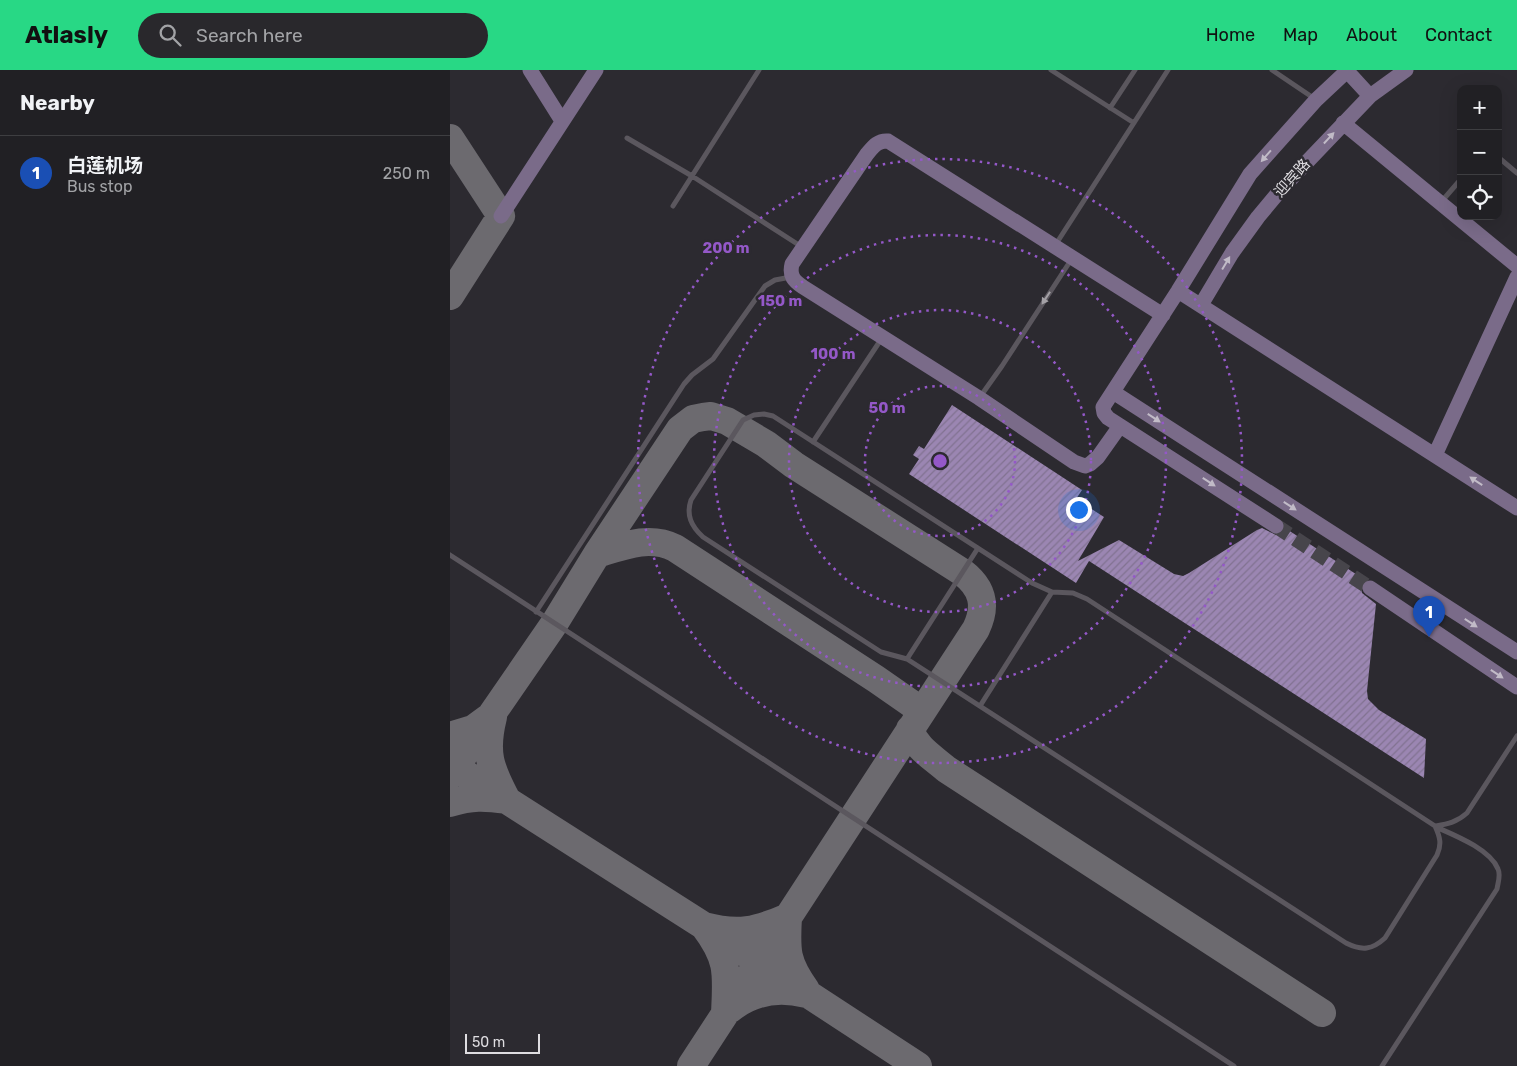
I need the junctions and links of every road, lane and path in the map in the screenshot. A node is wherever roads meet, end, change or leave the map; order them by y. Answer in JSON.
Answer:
{"nodes":[{"id":1,"x":530,"y":70,"type":"edge"},
{"id":2,"x":596,"y":70,"type":"edge"},
{"id":3,"x":759,"y":70,"type":"edge"},
{"id":4,"x":1052,"y":70,"type":"edge"},
{"id":5,"x":1134,"y":70,"type":"edge"},
{"id":6,"x":1168,"y":70,"type":"edge"},
{"id":7,"x":1272,"y":70,"type":"edge"},
{"id":8,"x":1406,"y":70,"type":"edge"},
{"id":9,"x":1347,"y":71,"type":"edge"},
{"id":10,"x":1370,"y":96,"type":"junction"},
{"id":11,"x":1316,"y":100,"type":"junction"},
{"id":12,"x":1110,"y":108,"type":"junction"},
{"id":13,"x":562,"y":121,"type":"junction"},
{"id":14,"x":1134,"y":123,"type":"junction"},
{"id":15,"x":1343,"y":123,"type":"junction"},
{"id":16,"x":627,"y":138,"type":"dead end"},
{"id":17,"x":1502,"y":160,"type":"edge"},
{"id":18,"x":1517,"y":173,"type":"edge"},
{"id":19,"x":692,"y":176,"type":"junction"},
{"id":20,"x":1457,"y":184,"type":"edge"},
{"id":21,"x":1440,"y":204,"type":"junction"},
{"id":22,"x":673,"y":206,"type":"dead end"},
{"id":23,"x":501,"y":216,"type":"dead end"},
{"id":24,"x":1055,"y":247,"type":"junction"},
{"id":25,"x":803,"y":248,"type":"junction"},
{"id":26,"x":1072,"y":257,"type":"junction"},
{"id":27,"x":1517,"y":266,"type":"edge"},
{"id":28,"x":792,"y":276,"type":"junction"},
{"id":29,"x":1517,"y":277,"type":"edge"},
{"id":30,"x":1178,"y":291,"type":"junction"},
{"id":31,"x":1200,"y":305,"type":"junction"},
{"id":32,"x":1162,"y":316,"type":"junction"},
{"id":33,"x":883,"y":337,"type":"junction"},
{"id":34,"x":1113,"y":392,"type":"junction"},
{"id":35,"x":979,"y":398,"type":"junction"},
{"id":36,"x":1120,"y":426,"type":"junction"},
{"id":37,"x":813,"y":442,"type":"junction"},
{"id":38,"x":1435,"y":455,"type":"junction"},
{"id":39,"x":1517,"y":508,"type":"edge"},
{"id":40,"x":1276,"y":526,"type":"tunnel mouth"},
{"id":41,"x":978,"y":548,"type":"junction"},
{"id":42,"x":450,"y":555,"type":"edge"},
{"id":43,"x":1370,"y":588,"type":"tunnel mouth"},
{"id":44,"x":1052,"y":592,"type":"junction"},
{"id":45,"x":536,"y":612,"type":"junction"},
{"id":46,"x":1517,"y":652,"type":"edge"},
{"id":47,"x":908,"y":659,"type":"junction"},
{"id":48,"x":1517,"y":687,"type":"edge"},
{"id":49,"x":980,"y":706,"type":"junction"},
{"id":50,"x":1517,"y":736,"type":"edge"},
{"id":51,"x":1435,"y":826,"type":"junction"},
{"id":52,"x":1234,"y":1066,"type":"edge"},
{"id":53,"x":1382,"y":1066,"type":"edge"}],
"edges":[{"from":1,"to":13,"type":"street"},
{"from":2,"to":13,"type":"street"},
{"from":3,"to":19,"type":"lane"},
{"from":4,"to":12,"type":"lane"},
{"from":5,"to":12,"type":"lane"},
{"from":6,"to":14,"type":"lane"},
{"from":7,"to":11,"type":"lane"},
{"from":8,"to":10,"type":"street","name":"迎宾路"},
{"from":9,"to":10,"type":"street"},
{"from":9,"to":11,"type":"street"},
{"from":10,"to":15,"type":"street","name":"迎宾路"},
{"from":11,"to":30,"type":"street","one_way":true},
{"from":12,"to":14,"type":"lane"},
{"from":13,"to":23,"type":"street"},
{"from":14,"to":24,"type":"lane"},
{"from":15,"to":21,"type":"street"},
{"from":31,"to":15,"type":"street","name":"迎宾路","one_way":true},
{"from":16,"to":19,"type":"lane"},
{"from":17,"to":18,"type":"lane"},
{"from":19,"to":22,"type":"lane"},
{"from":19,"to":25,"type":"lane"},
{"from":20,"to":21,"type":"lane"},
{"from":21,"to":27,"type":"street"},
{"from":24,"to":25,"type":"street"},
{"from":24,"to":26,"type":"street"},
{"from":25,"to":28,"type":"street"},
{"from":26,"to":32,"type":"street"},
{"from":26,"to":35,"type":"lane","one_way":true},
{"from":28,"to":33,"type":"street"},
{"from":28,"to":45,"type":"lane"},
{"from":29,"to":38,"type":"street"},
{"from":30,"to":31,"type":"street"},
{"from":30,"to":32,"type":"street"},
{"from":31,"to":38,"type":"street"},
{"from":32,"to":34,"type":"street"},
{"from":33,"to":35,"type":"street"},
{"from":33,"to":37,"type":"lane"},
{"from":34,"to":36,"type":"street"},
{"from":34,"to":46,"type":"street","one_way":true},
{"from":35,"to":36,"type":"street"},
{"from":36,"to":40,"type":"street","one_way":true},
{"from":37,"to":41,"type":"lane"},
{"from":37,"to":47,"type":"lane"},
{"from":39,"to":38,"type":"street","one_way":true},
{"from":41,"to":44,"type":"lane"},
{"from":41,"to":47,"type":"lane"},
{"from":42,"to":45,"type":"lane"},
{"from":43,"to":48,"type":"street","one_way":true},
{"from":44,"to":49,"type":"lane"},
{"from":44,"to":51,"type":"lane"},
{"from":45,"to":52,"type":"lane"},
{"from":47,"to":49,"type":"lane"},
{"from":49,"to":51,"type":"lane"},
{"from":50,"to":51,"type":"lane"},
{"from":51,"to":53,"type":"lane"}]}
